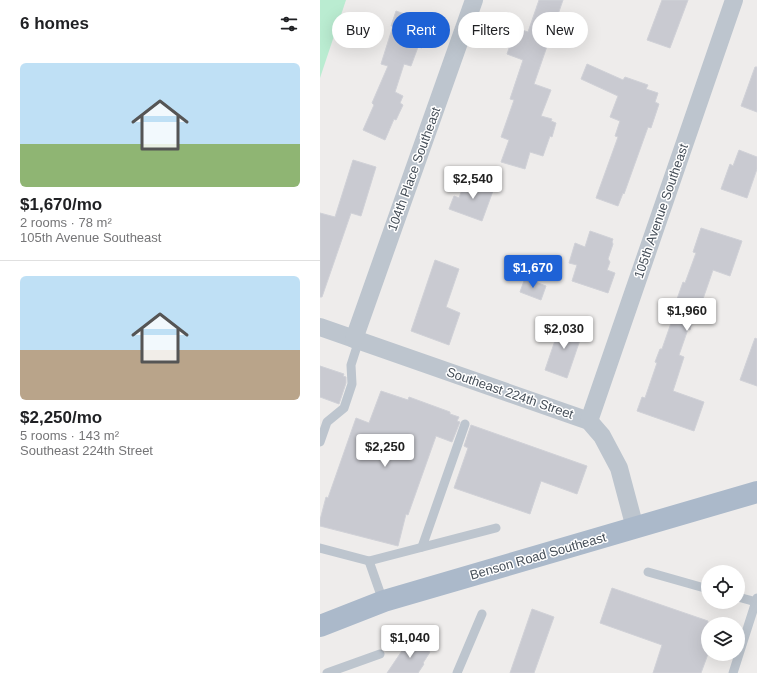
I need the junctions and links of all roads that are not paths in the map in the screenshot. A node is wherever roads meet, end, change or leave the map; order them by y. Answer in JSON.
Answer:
{"nodes":[{"id":1,"x":474,"y":0,"type":"edge"},
{"id":2,"x":734,"y":0,"type":"edge"},
{"id":3,"x":320,"y":327,"type":"edge"},
{"id":4,"x":356,"y":339,"type":"junction"},
{"id":5,"x":589,"y":421,"type":"junction"},
{"id":6,"x":465,"y":424,"type":"dead end"},
{"id":7,"x":320,"y":442,"type":"edge"},
{"id":8,"x":757,"y":492,"type":"edge"},
{"id":9,"x":496,"y":528,"type":"dead end"},
{"id":10,"x":635,"y":528,"type":"junction"},
{"id":11,"x":422,"y":547,"type":"junction"},
{"id":12,"x":320,"y":548,"type":"edge"},
{"id":13,"x":370,"y":561,"type":"junction"},
{"id":14,"x":648,"y":572,"type":"dead end"},
{"id":15,"x":701,"y":587,"type":"edge"},
{"id":16,"x":745,"y":598,"type":"edge"},
{"id":17,"x":756,"y":600,"type":"edge"},
{"id":18,"x":384,"y":601,"type":"junction"},
{"id":19,"x":482,"y":614,"type":"dead end"},
{"id":20,"x":320,"y":626,"type":"edge"},
{"id":21,"x":380,"y":654,"type":"dead end"},
{"id":22,"x":327,"y":673,"type":"edge"},
{"id":23,"x":457,"y":673,"type":"edge"},
{"id":24,"x":733,"y":673,"type":"edge"}],
"edges":[{"from":1,"to":4,"type":"street","name":"104th Place Southeast"},
{"from":2,"to":5,"type":"street","name":"105th Avenue Southeast"},
{"from":3,"to":4,"type":"street","name":"Southeast 224th Street"},
{"from":4,"to":5,"type":"street","name":"Southeast 224th Street"},
{"from":4,"to":7,"type":"lane"},
{"from":5,"to":10,"type":"street","name":"Southeast 224th Street"},
{"from":6,"to":11,"type":"lane"},
{"from":8,"to":10,"type":"main road","name":"Benson Road Southeast"},
{"from":9,"to":11,"type":"lane"},
{"from":10,"to":18,"type":"main road","name":"Benson Road Southeast"},
{"from":11,"to":13,"type":"lane"},
{"from":12,"to":13,"type":"lane"},
{"from":13,"to":18,"type":"lane"},
{"from":14,"to":15,"type":"lane"},
{"from":16,"to":17,"type":"lane"},
{"from":17,"to":24,"type":"lane"},
{"from":18,"to":20,"type":"main road","name":"Benson Road Southeast"},
{"from":19,"to":23,"type":"lane"},
{"from":21,"to":22,"type":"lane"}]}
